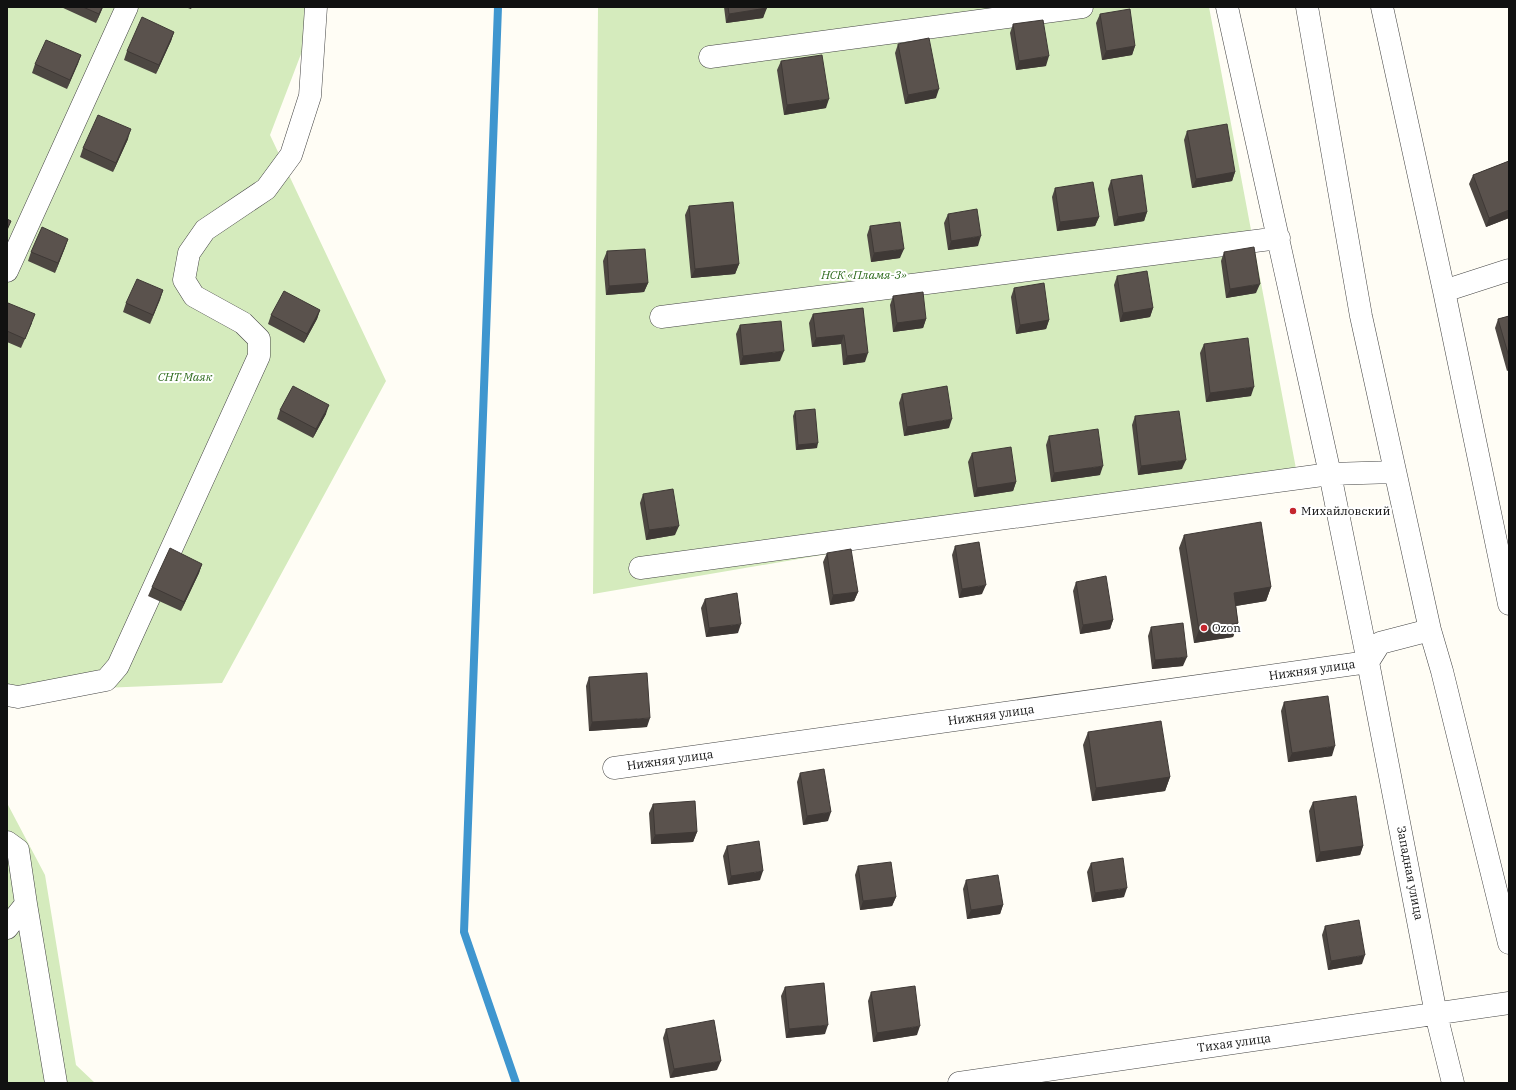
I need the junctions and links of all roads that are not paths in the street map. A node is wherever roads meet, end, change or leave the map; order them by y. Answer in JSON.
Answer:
{"nodes":[{"id":1,"x":127,"y":7,"type":"edge"},
{"id":2,"x":316,"y":7,"type":"edge"},
{"id":3,"x":1082,"y":7,"type":"edge"},
{"id":4,"x":1227,"y":7,"type":"edge"},
{"id":5,"x":1307,"y":7,"type":"edge"},
{"id":6,"x":1382,"y":7,"type":"edge"},
{"id":7,"x":710,"y":57,"type":"dead end"},
{"id":8,"x":16,"y":225,"type":"edge"},
{"id":9,"x":1279,"y":238,"type":"junction"},
{"id":10,"x":1509,"y":270,"type":"edge"},
{"id":11,"x":7,"y":271,"type":"edge"},
{"id":12,"x":1444,"y":291,"type":"junction"},
{"id":13,"x":661,"y":317,"type":"dead end"},
{"id":14,"x":1395,"y":472,"type":"junction"},
{"id":15,"x":1330,"y":474,"type":"junction"},
{"id":16,"x":640,"y":568,"type":"dead end"},
{"id":17,"x":1509,"y":604,"type":"edge"},
{"id":18,"x":1430,"y":630,"type":"junction"},
{"id":19,"x":1368,"y":662,"type":"junction"},
{"id":20,"x":7,"y":694,"type":"edge"},
{"id":21,"x":614,"y":768,"type":"dead end"},
{"id":22,"x":7,"y":842,"type":"edge"},
{"id":23,"x":26,"y":904,"type":"junction"},
{"id":24,"x":7,"y":928,"type":"edge"},
{"id":25,"x":1509,"y":943,"type":"edge"},
{"id":26,"x":1509,"y":1003,"type":"edge"},
{"id":27,"x":1436,"y":1014,"type":"junction"},
{"id":28,"x":56,"y":1083,"type":"edge"},
{"id":29,"x":959,"y":1083,"type":"edge"},
{"id":30,"x":1454,"y":1083,"type":"edge"}],
"edges":[{"from":1,"to":8,"type":"street"},
{"from":2,"to":20,"type":"street"},
{"from":3,"to":7,"type":"street"},
{"from":4,"to":9,"type":"street","name":"Западная улица"},
{"from":5,"to":14,"type":"street"},
{"from":6,"to":12,"type":"street"},
{"from":8,"to":11,"type":"street"},
{"from":9,"to":13,"type":"street"},
{"from":9,"to":15,"type":"street","name":"Западная улица"},
{"from":10,"to":12,"type":"street"},
{"from":12,"to":17,"type":"street"},
{"from":14,"to":15,"type":"street"},
{"from":14,"to":18,"type":"street"},
{"from":15,"to":16,"type":"street"},
{"from":15,"to":19,"type":"street","name":"Западная улица"},
{"from":18,"to":19,"type":"street"},
{"from":18,"to":25,"type":"street"},
{"from":19,"to":21,"type":"street","name":"Нижняя улица"},
{"from":19,"to":27,"type":"street","name":"Западная улица"},
{"from":22,"to":23,"type":"street"},
{"from":23,"to":24,"type":"street"},
{"from":23,"to":28,"type":"street"},
{"from":26,"to":27,"type":"street","name":"Тихая улица"},
{"from":27,"to":29,"type":"street","name":"Тихая улица"},
{"from":27,"to":30,"type":"street","name":"Западная улица"}]}
